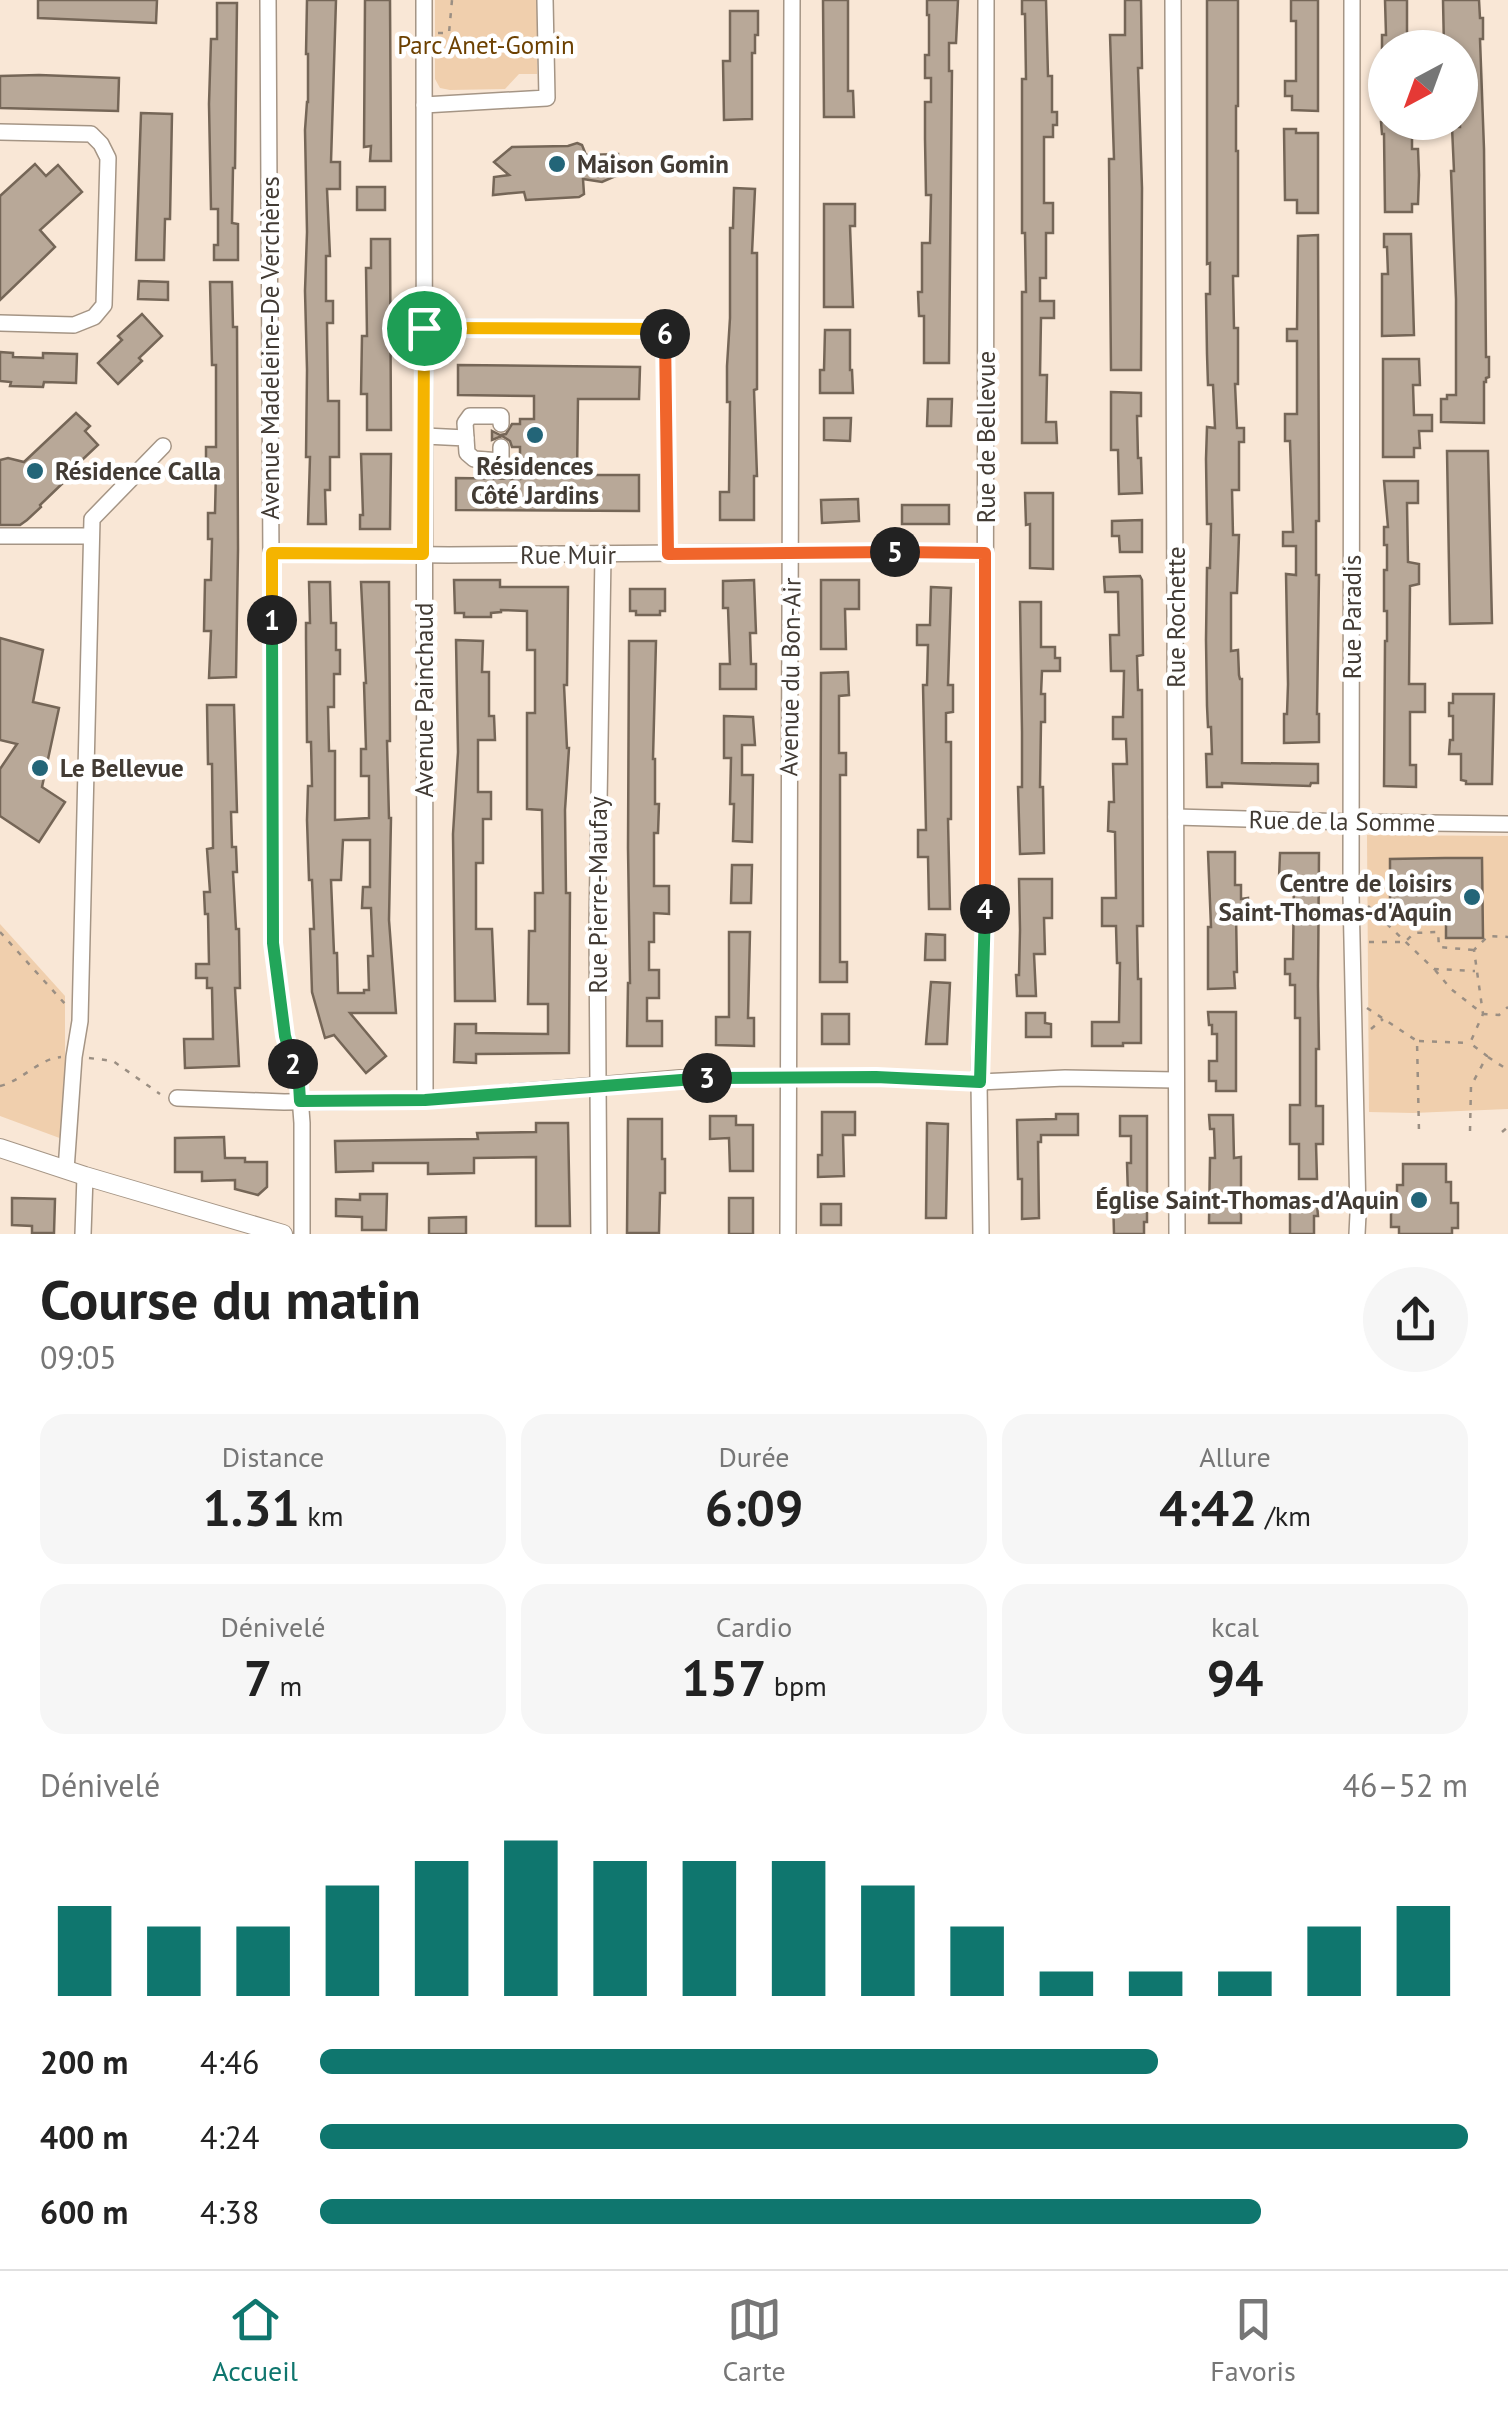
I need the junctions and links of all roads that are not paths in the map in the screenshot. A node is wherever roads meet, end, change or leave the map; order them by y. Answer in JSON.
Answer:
{"nodes":[{"id":1,"x":268,"y":0,"type":"edge"},
{"id":2,"x":424,"y":0,"type":"edge"},
{"id":3,"x":545,"y":0,"type":"edge"},
{"id":4,"x":792,"y":0,"type":"edge"},
{"id":5,"x":986,"y":0,"type":"edge"},
{"id":6,"x":1174,"y":0,"type":"edge"},
{"id":7,"x":1352,"y":0,"type":"edge"},
{"id":8,"x":424,"y":105,"type":"junction"},
{"id":9,"x":0,"y":132,"type":"edge"},
{"id":10,"x":0,"y":323,"type":"edge"},
{"id":11,"x":424,"y":328,"type":"junction"},
{"id":12,"x":501,"y":424,"type":"dead end"},
{"id":13,"x":425,"y":436,"type":"junction"},
{"id":14,"x":466,"y":438,"type":"junction"},
{"id":15,"x":163,"y":446,"type":"dead end"},
{"id":16,"x":501,"y":447,"type":"dead end"},
{"id":17,"x":0,"y":536,"type":"edge"},
{"id":18,"x":92,"y":536,"type":"junction"},
{"id":19,"x":791,"y":552,"type":"junction"},
{"id":20,"x":272,"y":553,"type":"junction"},
{"id":21,"x":985,"y":553,"type":"junction"},
{"id":22,"x":423,"y":554,"type":"junction"},
{"id":23,"x":668,"y":554,"type":"junction"},
{"id":24,"x":602,"y":555,"type":"junction"},
{"id":25,"x":1176,"y":816,"type":"junction"},
{"id":26,"x":1351,"y":822,"type":"junction"},
{"id":27,"x":1508,"y":824,"type":"edge"},
{"id":28,"x":789,"y":1076,"type":"junction"},
{"id":29,"x":1175,"y":1080,"type":"junction"},
{"id":30,"x":980,"y":1082,"type":"junction"},
{"id":31,"x":598,"y":1086,"type":"junction"},
{"id":32,"x":178,"y":1098,"type":"dead end"},
{"id":33,"x":425,"y":1100,"type":"junction"},
{"id":34,"x":300,"y":1101,"type":"junction"},
{"id":35,"x":0,"y":1148,"type":"edge"},
{"id":36,"x":66,"y":1170,"type":"junction"},
{"id":37,"x":85,"y":1176,"type":"junction"},
{"id":38,"x":259,"y":1231,"type":"edge"},
{"id":39,"x":83,"y":1234,"type":"edge"},
{"id":40,"x":284,"y":1234,"type":"edge"},
{"id":41,"x":302,"y":1234,"type":"edge"},
{"id":42,"x":599,"y":1234,"type":"edge"},
{"id":43,"x":788,"y":1234,"type":"edge"},
{"id":44,"x":981,"y":1234,"type":"edge"},
{"id":45,"x":1177,"y":1234,"type":"edge"},
{"id":46,"x":1356,"y":1234,"type":"edge"}],
"edges":[{"from":1,"to":20,"type":"street","name":"Avenue Madeleine-De Verchères"},
{"from":2,"to":8,"type":"street","name":"Avenue Painchaud"},
{"from":3,"to":8,"type":"street"},
{"from":4,"to":19,"type":"street","name":"Avenue du Bon-Air"},
{"from":5,"to":21,"type":"street","name":"Rue de Bellevue"},
{"from":6,"to":25,"type":"street","name":"Rue Rochette"},
{"from":7,"to":26,"type":"street","name":"Rue Paradis"},
{"from":8,"to":11,"type":"street","name":"Avenue Painchaud"},
{"from":9,"to":10,"type":"street"},
{"from":11,"to":13,"type":"street","name":"Avenue Painchaud"},
{"from":11,"to":23,"type":"street"},
{"from":12,"to":14,"type":"street"},
{"from":13,"to":14,"type":"street"},
{"from":13,"to":22,"type":"street","name":"Avenue Painchaud"},
{"from":14,"to":16,"type":"street"},
{"from":15,"to":18,"type":"street"},
{"from":17,"to":18,"type":"street"},
{"from":18,"to":36,"type":"street"},
{"from":19,"to":21,"type":"street","name":"Rue Muir"},
{"from":19,"to":23,"type":"street","name":"Rue Muir"},
{"from":19,"to":28,"type":"street","name":"Avenue du Bon-Air"},
{"from":20,"to":22,"type":"street","name":"Rue Muir"},
{"from":20,"to":34,"type":"street","name":"Avenue Madeleine-De Verchères"},
{"from":21,"to":30,"type":"street","name":"Rue de Bellevue"},
{"from":22,"to":24,"type":"street","name":"Rue Muir"},
{"from":22,"to":33,"type":"street","name":"Avenue Painchaud"},
{"from":23,"to":24,"type":"street","name":"Rue Muir"},
{"from":24,"to":31,"type":"street","name":"Rue Pierre-Maufay"},
{"from":25,"to":26,"type":"street","name":"Rue de la Somme"},
{"from":25,"to":29,"type":"street","name":"Rue Rochette"},
{"from":26,"to":27,"type":"street","name":"Rue de la Somme"},
{"from":26,"to":46,"type":"street","name":"Rue Paradis"},
{"from":28,"to":30,"type":"street"},
{"from":28,"to":31,"type":"street"},
{"from":28,"to":43,"type":"street","name":"Avenue du Bon-Air"},
{"from":29,"to":30,"type":"street"},
{"from":29,"to":45,"type":"street","name":"Rue Rochette"},
{"from":30,"to":44,"type":"street","name":"Rue de Bellevue"},
{"from":31,"to":33,"type":"street"},
{"from":31,"to":42,"type":"street","name":"Rue Pierre-Maufay"},
{"from":32,"to":34,"type":"street"},
{"from":33,"to":34,"type":"street"},
{"from":34,"to":41,"type":"street","name":"Avenue Madeleine-De Verchères"},
{"from":35,"to":36,"type":"main road"},
{"from":36,"to":37,"type":"main road"},
{"from":37,"to":38,"type":"main road"},
{"from":37,"to":39,"type":"street"},
{"from":38,"to":40,"type":"main road"}]}
